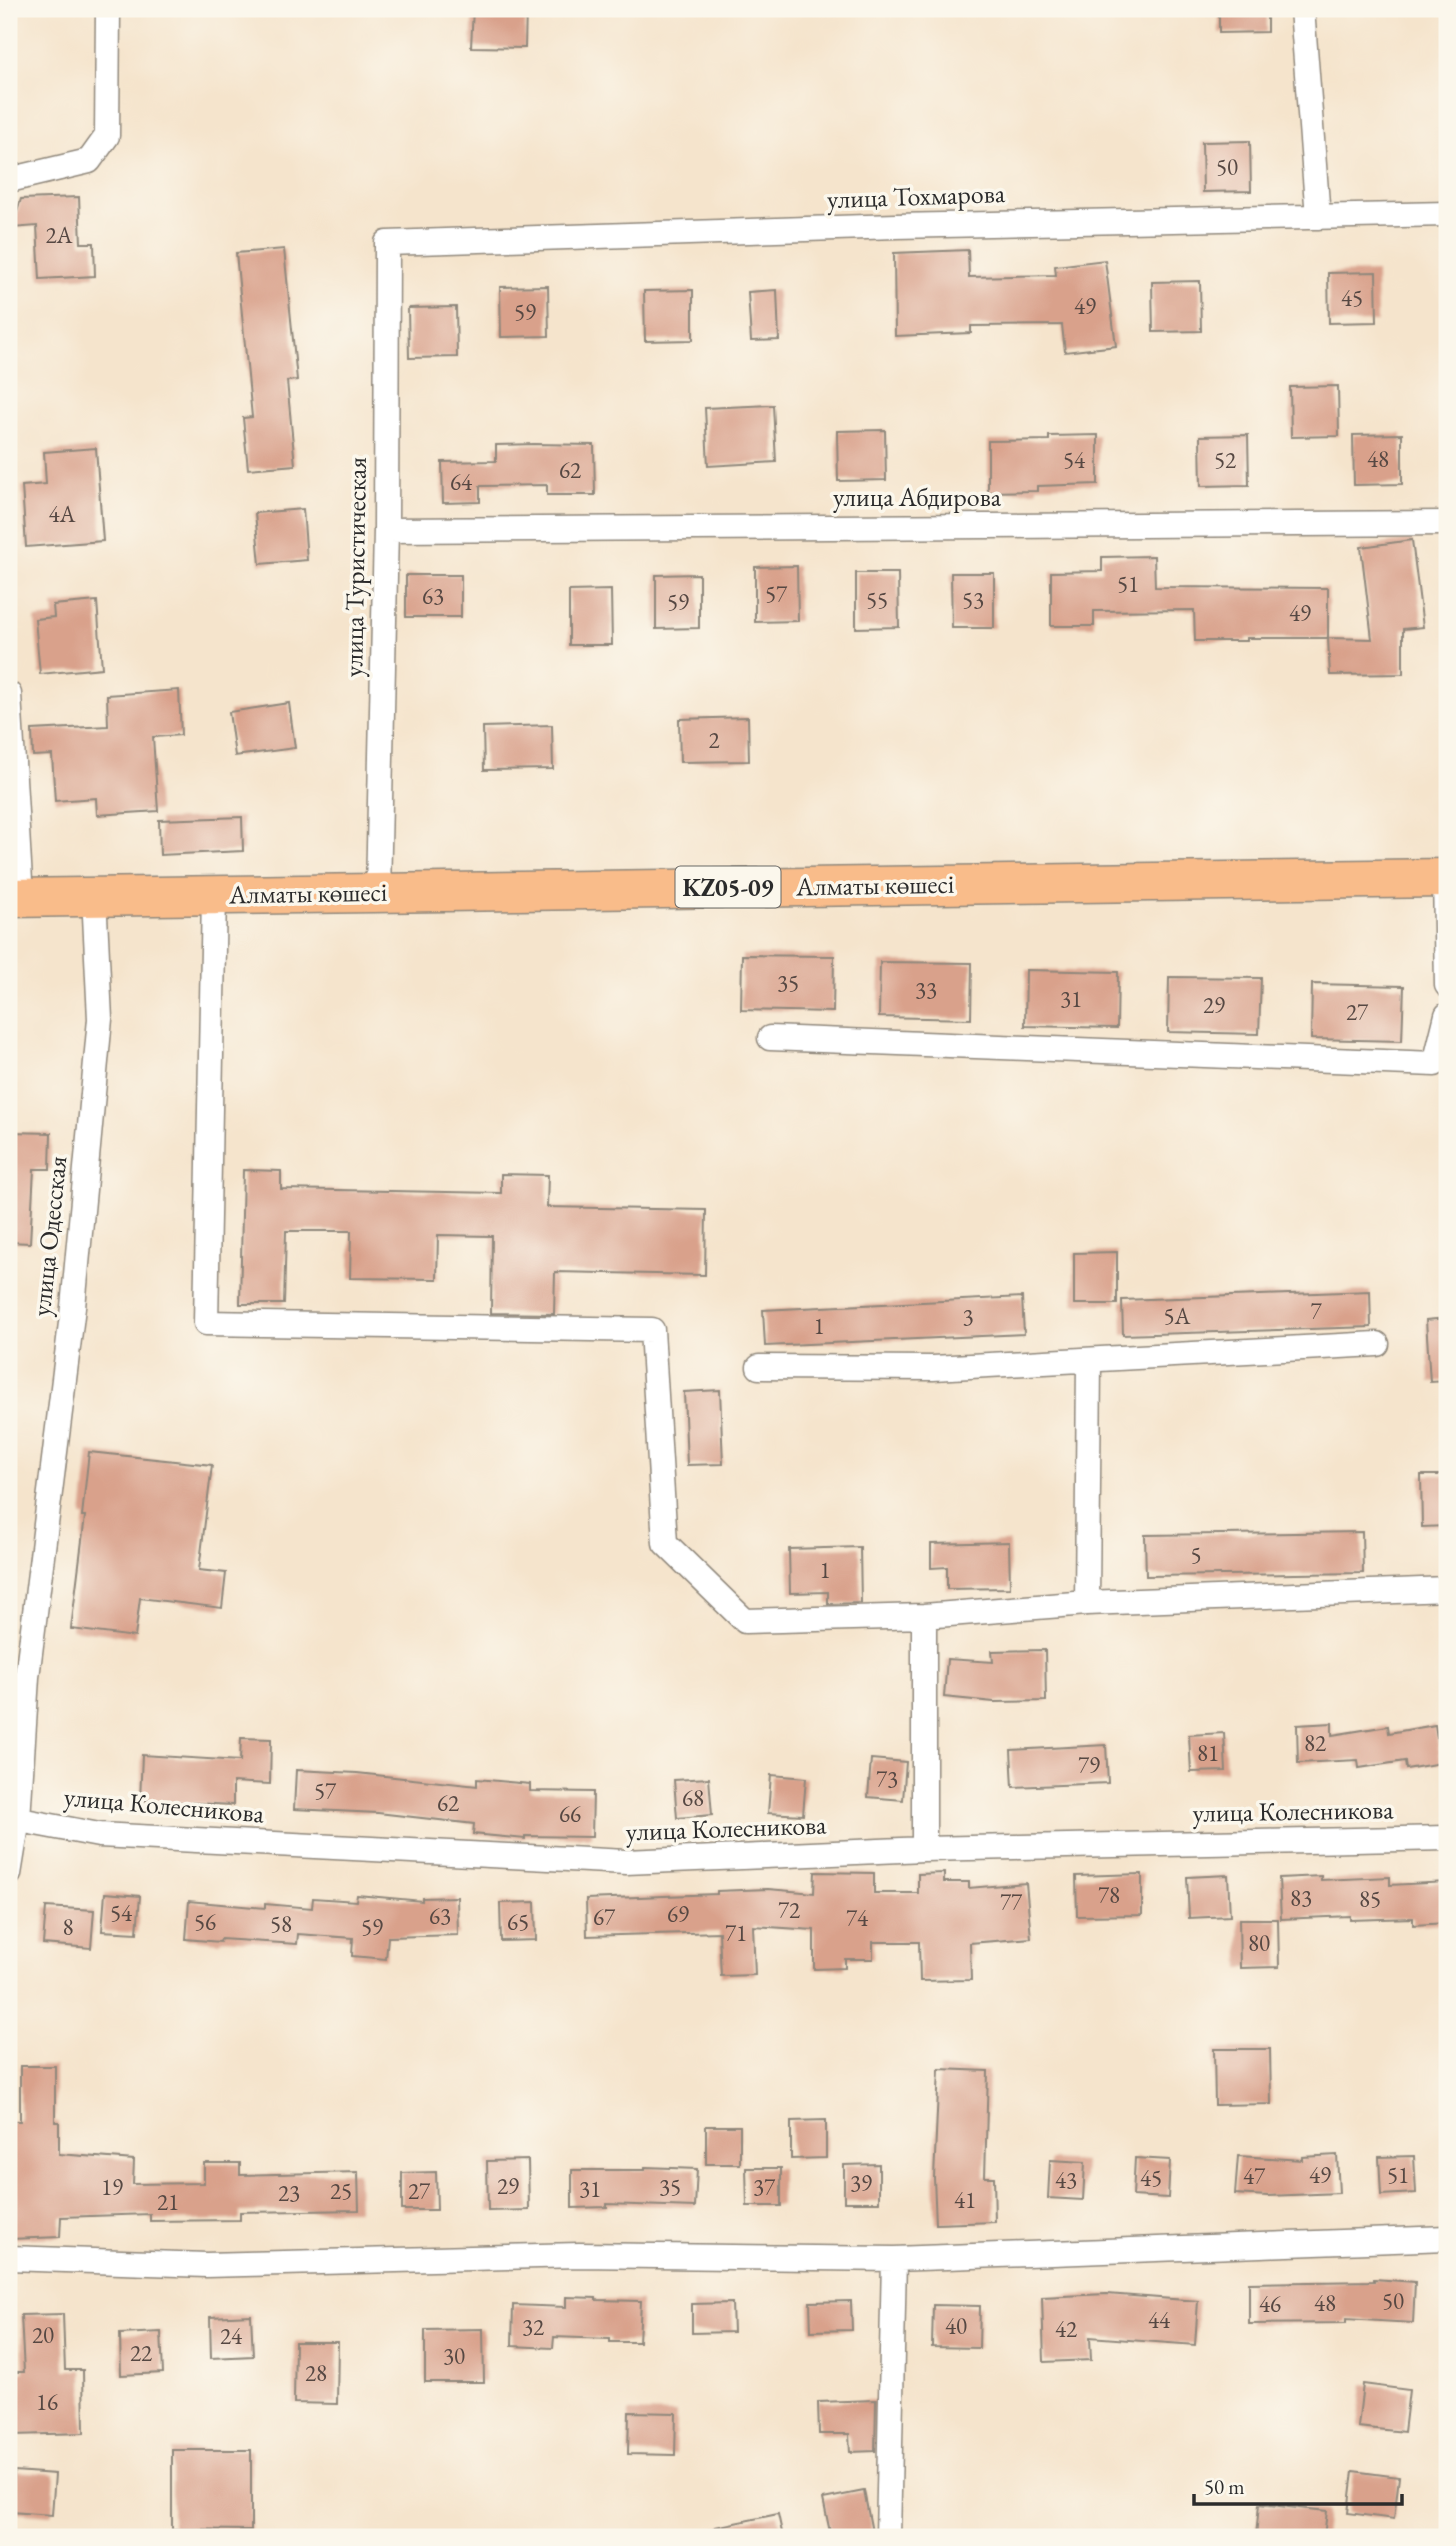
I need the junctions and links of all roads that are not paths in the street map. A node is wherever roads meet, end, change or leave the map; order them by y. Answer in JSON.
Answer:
{"nodes":[{"id":1,"x":108,"y":9,"type":"edge"},
{"id":2,"x":1303,"y":9,"type":"edge"},
{"id":3,"x":9,"y":180,"type":"edge"},
{"id":4,"x":1447,"y":214,"type":"edge"},
{"id":5,"x":1318,"y":217,"type":"junction"},
{"id":6,"x":387,"y":243,"type":"joint"},
{"id":7,"x":1447,"y":523,"type":"edge"},
{"id":8,"x":386,"y":530,"type":"junction"},
{"id":9,"x":9,"y":694,"type":"edge"},
{"id":10,"x":1446,"y":878,"type":"edge"},
{"id":11,"x":378,"y":892,"type":"junction"},
{"id":12,"x":214,"y":894,"type":"junction"},
{"id":13,"x":94,"y":895,"type":"junction"},
{"id":14,"x":15,"y":898,"type":"edge"},
{"id":15,"x":1447,"y":985,"type":"edge"},
{"id":16,"x":1447,"y":1015,"type":"edge"},
{"id":17,"x":770,"y":1038,"type":"dead end"},
{"id":18,"x":1377,"y":1345,"type":"dead end"},
{"id":19,"x":1089,"y":1360,"type":"junction"},
{"id":20,"x":759,"y":1367,"type":"dead end"},
{"id":21,"x":1447,"y":1589,"type":"edge"},
{"id":22,"x":1087,"y":1603,"type":"junction"},
{"id":23,"x":925,"y":1616,"type":"junction"},
{"id":24,"x":13,"y":1819,"type":"edge"},
{"id":25,"x":1447,"y":1838,"type":"edge"},
{"id":26,"x":923,"y":1849,"type":"junction"},
{"id":27,"x":9,"y":1874,"type":"edge"},
{"id":28,"x":1447,"y":2238,"type":"edge"},
{"id":29,"x":9,"y":2258,"type":"edge"},
{"id":30,"x":894,"y":2259,"type":"junction"},
{"id":31,"x":888,"y":2537,"type":"edge"}],
"edges":[{"from":1,"to":3,"type":"street"},
{"from":2,"to":5,"type":"street"},
{"from":4,"to":5,"type":"street","name":"улица Тохмарова"},
{"from":5,"to":6,"type":"street","name":"улица Тохмарова"},
{"from":6,"to":8,"type":"street","name":"улица Туристическая"},
{"from":7,"to":8,"type":"street","name":"улица Абдирова"},
{"from":8,"to":11,"type":"street","name":"улица Туристическая"},
{"from":9,"to":14,"type":"street"},
{"from":10,"to":11,"type":"main road","name":"Алматы көшесі","number":"KZ05-09"},
{"from":10,"to":15,"type":"street"},
{"from":11,"to":12,"type":"main road","name":"Алматы көшесі","number":"KZ05-09"},
{"from":12,"to":13,"type":"main road","name":"Алматы көшесі","number":"KZ05-09"},
{"from":12,"to":23,"type":"street"},
{"from":13,"to":14,"type":"main road","name":"Алматы көшесі","number":"KZ05-09"},
{"from":13,"to":24,"type":"street","name":"улица Одесская"},
{"from":16,"to":17,"type":"street"},
{"from":18,"to":19,"type":"street"},
{"from":19,"to":20,"type":"street"},
{"from":19,"to":22,"type":"street"},
{"from":21,"to":22,"type":"street"},
{"from":22,"to":23,"type":"street"},
{"from":23,"to":26,"type":"street"},
{"from":24,"to":26,"type":"street","name":"улица Колесникова"},
{"from":24,"to":27,"type":"street","name":"улица Одесская"},
{"from":25,"to":26,"type":"street","name":"улица Колесникова"},
{"from":28,"to":30,"type":"street"},
{"from":29,"to":30,"type":"street"},
{"from":30,"to":31,"type":"street"}]}
